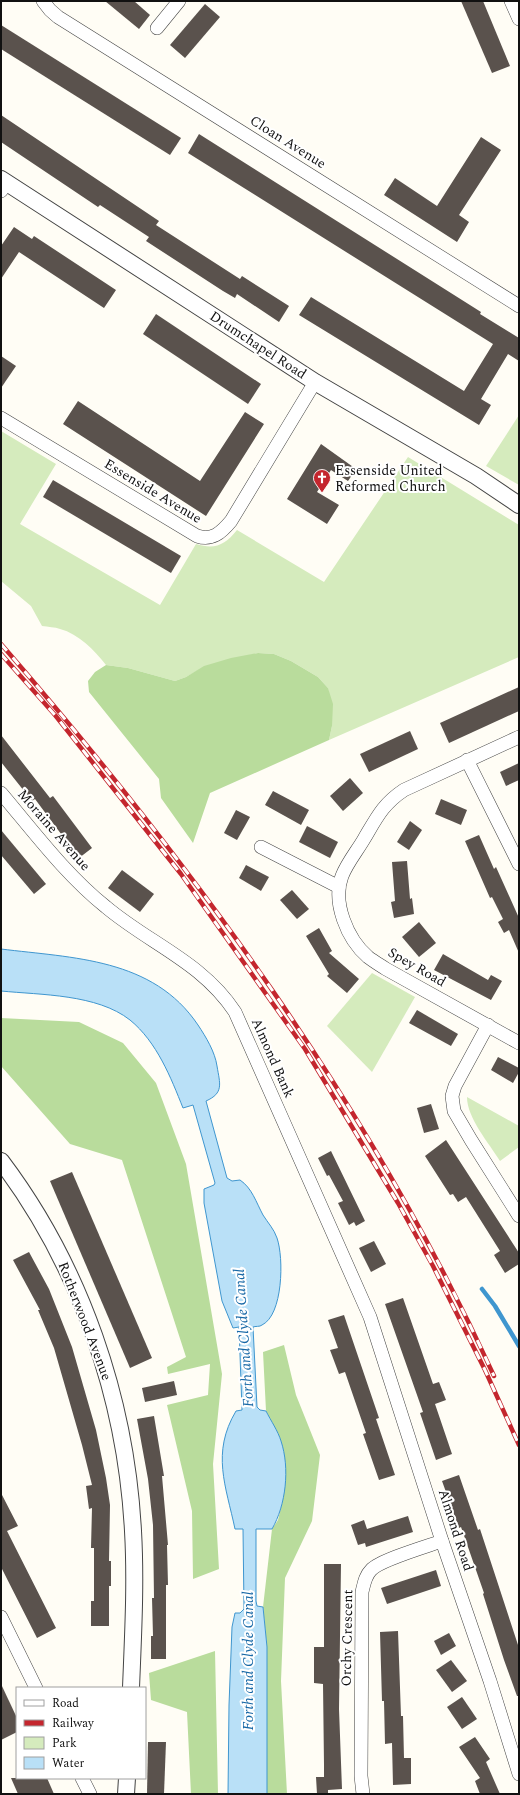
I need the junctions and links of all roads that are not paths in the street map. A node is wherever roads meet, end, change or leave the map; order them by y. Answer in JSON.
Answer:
{"nodes":[{"id":1,"x":43,"y":1,"type":"edge"},
{"id":2,"x":179,"y":1,"type":"edge"},
{"id":3,"x":511,"y":1,"type":"edge"},
{"id":4,"x":519,"y":19,"type":"edge"},
{"id":5,"x":157,"y":28,"type":"dead end"},
{"id":6,"x":3,"y":184,"type":"edge"},
{"id":7,"x":517,"y":302,"type":"edge"},
{"id":8,"x":315,"y":382,"type":"junction"},
{"id":9,"x":1,"y":418,"type":"edge"},
{"id":10,"x":519,"y":505,"type":"edge"},
{"id":11,"x":519,"y":737,"type":"edge"},
{"id":12,"x":467,"y":760,"type":"junction"},
{"id":13,"x":1,"y":793,"type":"edge"},
{"id":14,"x":261,"y":847,"type":"dead end"},
{"id":15,"x":519,"y":864,"type":"edge"},
{"id":16,"x":339,"y":887,"type":"junction"},
{"id":17,"x":83,"y":888,"type":"joint"},
{"id":18,"x":488,"y":1025,"type":"junction"},
{"id":19,"x":519,"y":1042,"type":"edge"},
{"id":20,"x":1,"y":1161,"type":"edge"},
{"id":21,"x":519,"y":1216,"type":"edge"},
{"id":22,"x":362,"y":1297,"type":"joint"},
{"id":23,"x":442,"y":1541,"type":"junction"},
{"id":24,"x":1,"y":1617,"type":"edge"},
{"id":25,"x":36,"y":1687,"type":"edge"},
{"id":26,"x":131,"y":1687,"type":"edge"},
{"id":27,"x":519,"y":1774,"type":"edge"},
{"id":28,"x":83,"y":1779,"type":"edge"},
{"id":29,"x":127,"y":1779,"type":"edge"},
{"id":30,"x":364,"y":1792,"type":"edge"},
{"id":31,"x":90,"y":1794,"type":"edge"},
{"id":32,"x":126,"y":1794,"type":"edge"}],
"edges":[{"from":1,"to":7,"type":"street","name":"Cloan Avenue"},
{"from":2,"to":5,"type":"street"},
{"from":3,"to":4,"type":"street"},
{"from":6,"to":8,"type":"street","name":"Drumchapel Road"},
{"from":8,"to":9,"type":"street","name":"Essenside Avenue"},
{"from":8,"to":10,"type":"street","name":"Drumchapel Road"},
{"from":11,"to":12,"type":"street","name":"Spey Road"},
{"from":12,"to":15,"type":"street"},
{"from":12,"to":16,"type":"street","name":"Spey Road"},
{"from":13,"to":17,"type":"street","name":"Moraine Avenue"},
{"from":14,"to":16,"type":"street"},
{"from":16,"to":18,"type":"street","name":"Spey Road"},
{"from":17,"to":22,"type":"street","name":"Almond Bank"},
{"from":18,"to":19,"type":"street","name":"Spey Road"},
{"from":18,"to":21,"type":"street"},
{"from":20,"to":26,"type":"street","name":"Rotherwood Avenue"},
{"from":22,"to":23,"type":"street","name":"Almond Road"},
{"from":23,"to":27,"type":"street","name":"Almond Road"},
{"from":23,"to":30,"type":"street","name":"Orchy Crescent"},
{"from":24,"to":25,"type":"street"},
{"from":28,"to":31,"type":"street"},
{"from":29,"to":32,"type":"street"}]}
